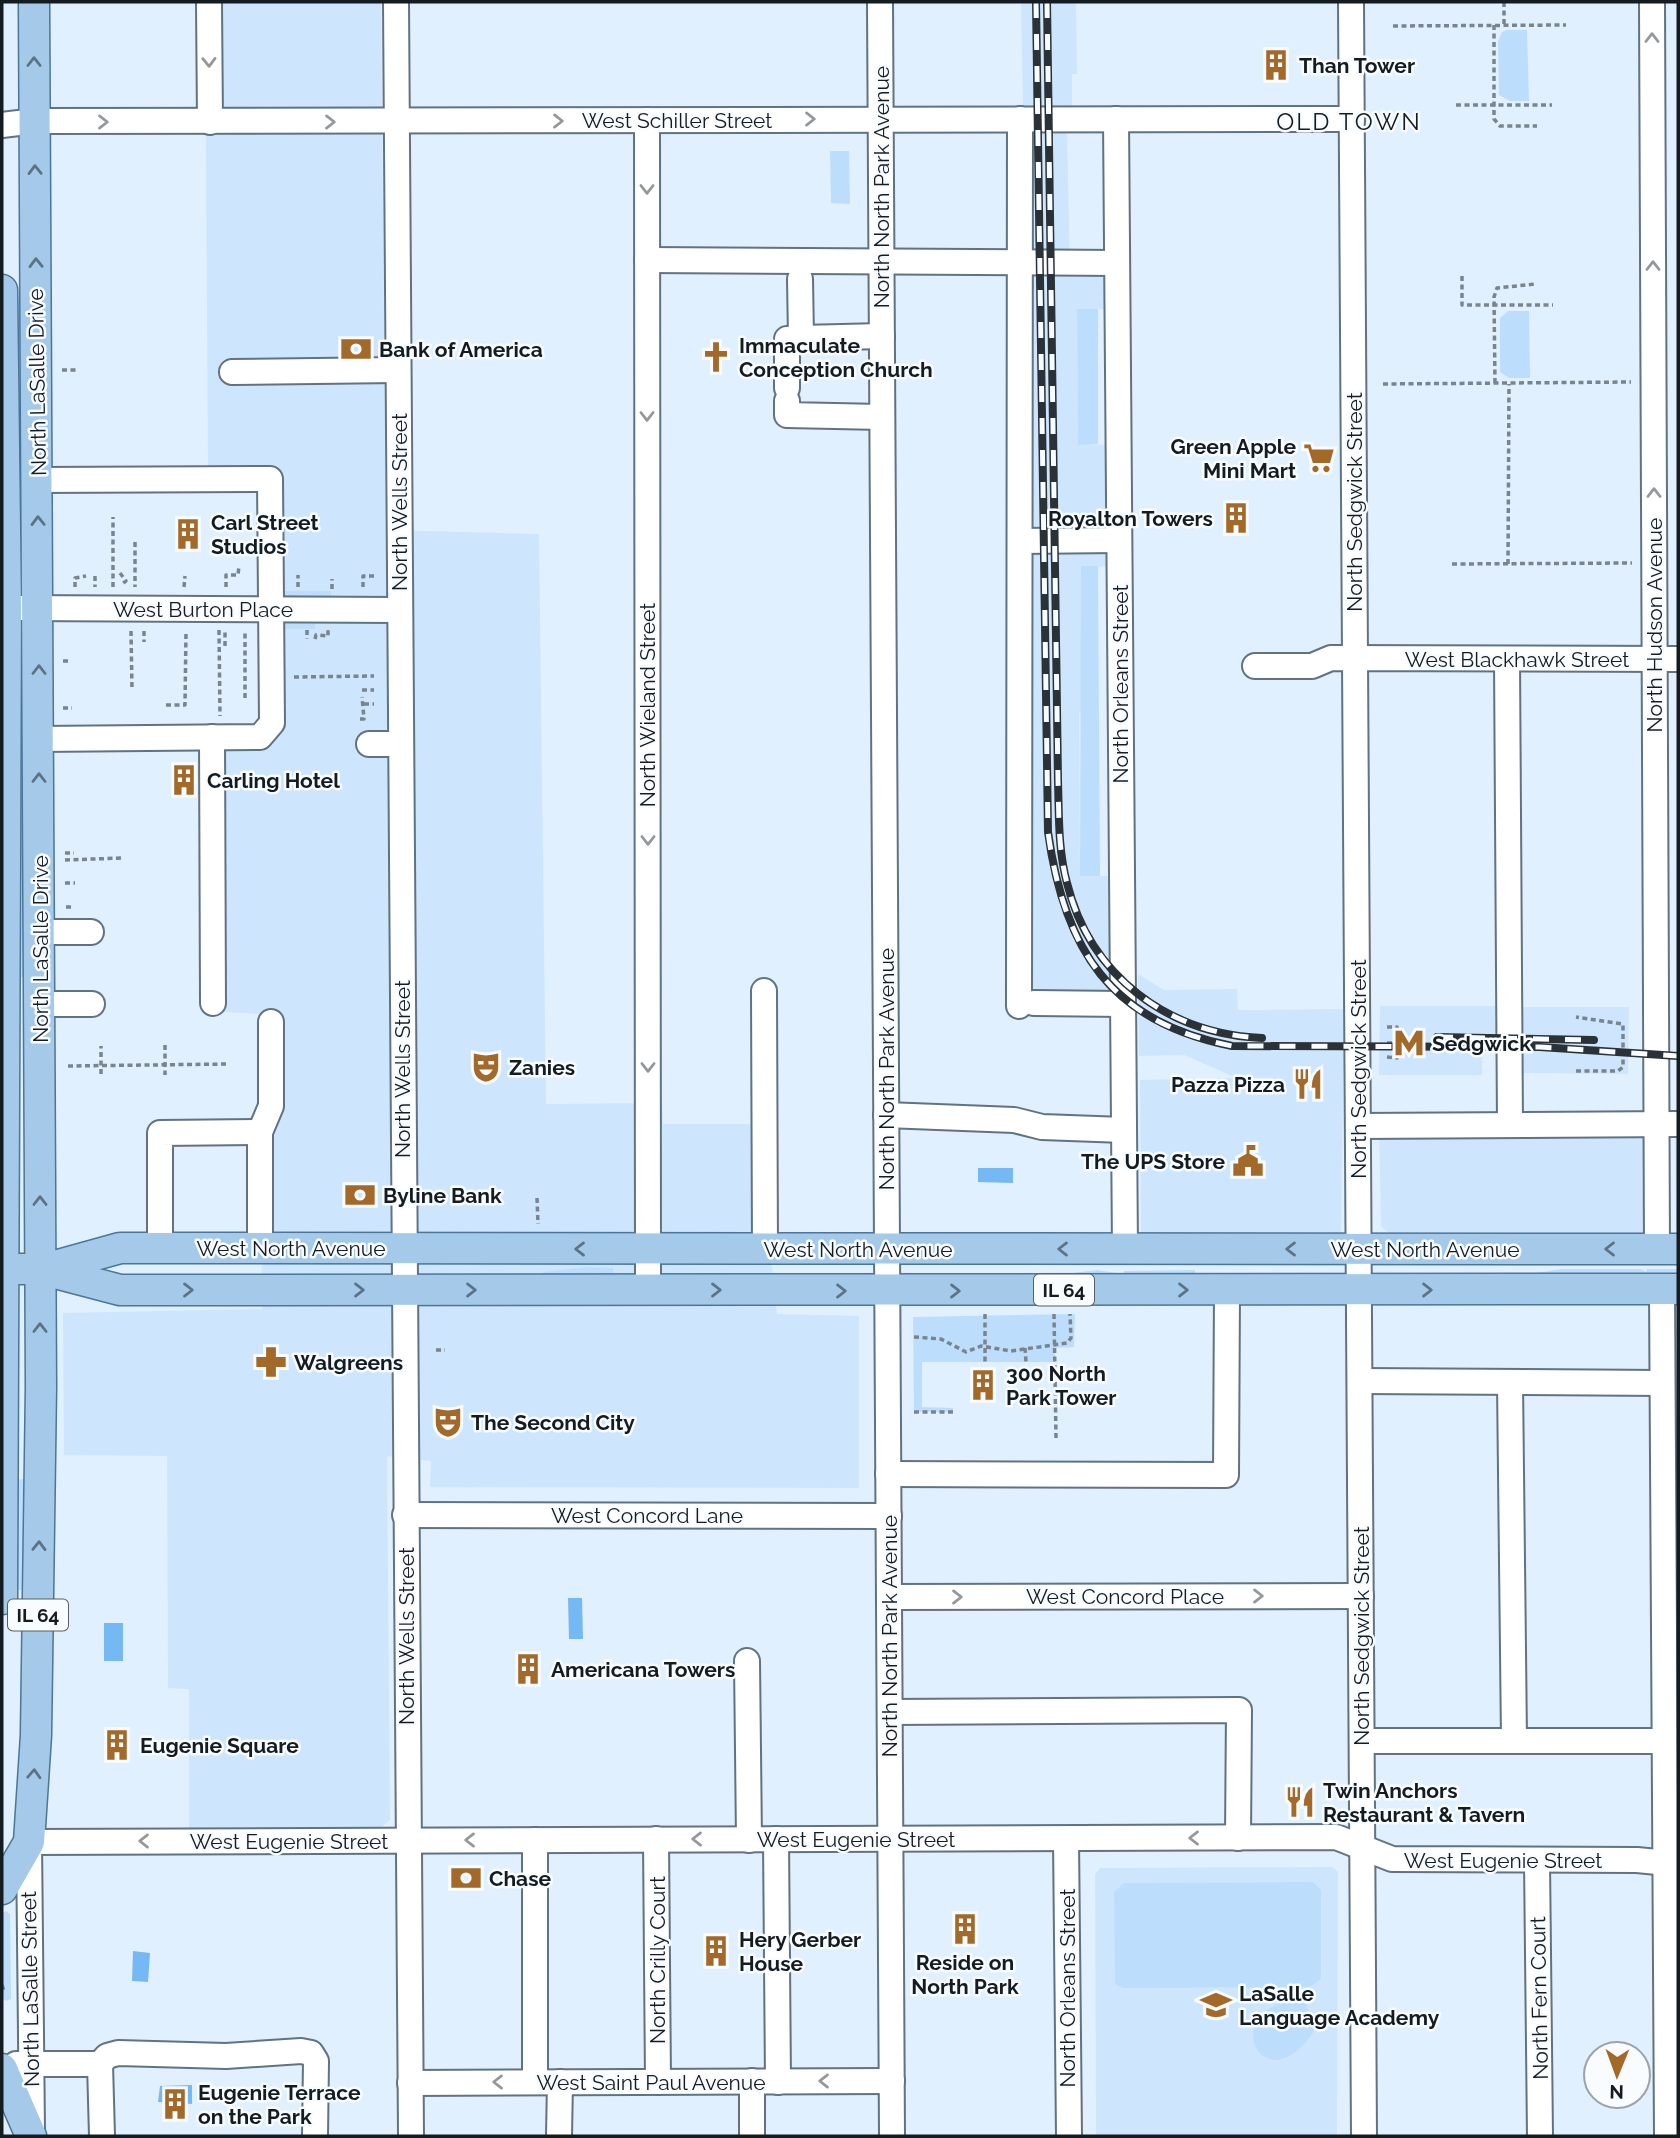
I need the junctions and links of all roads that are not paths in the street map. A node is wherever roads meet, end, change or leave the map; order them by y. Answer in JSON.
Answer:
{"nodes":[{"id":1,"x":34,"y":2,"type":"edge"},
{"id":2,"x":209,"y":2,"type":"edge"},
{"id":3,"x":396,"y":2,"type":"edge"},
{"id":4,"x":880,"y":2,"type":"edge"},
{"id":5,"x":1351,"y":2,"type":"edge"},
{"id":6,"x":1652,"y":2,"type":"edge"},
{"id":7,"x":881,"y":119,"type":"junction"},
{"id":8,"x":1020,"y":119,"type":"junction"},
{"id":9,"x":1116,"y":119,"type":"junction"},
{"id":10,"x":1352,"y":119,"type":"junction"},
{"id":11,"x":647,"y":120,"type":"junction"},
{"id":12,"x":35,"y":121,"type":"junction"},
{"id":13,"x":397,"y":121,"type":"junction"},
{"id":14,"x":210,"y":122,"type":"junction"},
{"id":15,"x":2,"y":125,"type":"edge"},
{"id":16,"x":647,"y":260,"type":"junction"},
{"id":17,"x":881,"y":260,"type":"junction"},
{"id":18,"x":1021,"y":262,"type":"junction"},
{"id":19,"x":1117,"y":263,"type":"junction"},
{"id":20,"x":800,"y":279,"type":"dead end"},
{"id":21,"x":2,"y":290,"type":"edge"},
{"id":22,"x":882,"y":336,"type":"junction"},
{"id":23,"x":801,"y":338,"type":"junction"},
{"id":24,"x":2,"y":345,"type":"edge"},
{"id":25,"x":398,"y":370,"type":"junction"},
{"id":26,"x":232,"y":372,"type":"dead end"},
{"id":27,"x":882,"y":417,"type":"junction"},
{"id":28,"x":38,"y":480,"type":"junction"},
{"id":29,"x":1119,"y":540,"type":"junction"},
{"id":30,"x":1020,"y":541,"type":"junction"},
{"id":31,"x":6,"y":608,"type":"junction"},
{"id":32,"x":39,"y":608,"type":"junction"},
{"id":33,"x":271,"y":610,"type":"junction"},
{"id":34,"x":399,"y":610,"type":"junction"},
{"id":35,"x":1355,"y":659,"type":"junction"},
{"id":36,"x":1507,"y":659,"type":"junction"},
{"id":37,"x":1666,"y":659,"type":"edge"},
{"id":38,"x":1255,"y":666,"type":"dead end"},
{"id":39,"x":216,"y":728,"type":"junction"},
{"id":40,"x":366,"y":731,"type":"road end"},
{"id":41,"x":400,"y":736,"type":"junction"},
{"id":42,"x":39,"y":739,"type":"junction"},
{"id":43,"x":40,"y":932,"type":"junction"},
{"id":44,"x":91,"y":932,"type":"dead end"},
{"id":45,"x":764,"y":991,"type":"dead end"},
{"id":46,"x":213,"y":1003,"type":"dead end"},
{"id":47,"x":40,"y":1004,"type":"junction"},
{"id":48,"x":92,"y":1004,"type":"dead end"},
{"id":49,"x":1123,"y":1004,"type":"junction"},
{"id":50,"x":271,"y":1022,"type":"dead end"},
{"id":51,"x":886,"y":1115,"type":"junction"},
{"id":52,"x":1667,"y":1124,"type":"edge"},
{"id":53,"x":1510,"y":1125,"type":"junction"},
{"id":54,"x":1358,"y":1126,"type":"junction"},
{"id":55,"x":1124,"y":1130,"type":"junction"},
{"id":56,"x":260,"y":1132,"type":"junction"},
{"id":57,"x":160,"y":1248,"type":"junction"},
{"id":58,"x":260,"y":1248,"type":"junction"},
{"id":59,"x":403,"y":1249,"type":"junction"},
{"id":60,"x":765,"y":1249,"type":"junction"},
{"id":61,"x":887,"y":1249,"type":"junction"},
{"id":62,"x":1125,"y":1249,"type":"junction"},
{"id":63,"x":1359,"y":1249,"type":"junction"},
{"id":64,"x":1667,"y":1249,"type":"edge"},
{"id":65,"x":648,"y":1250,"type":"junction"},
{"id":66,"x":2,"y":1269,"type":"edge"},
{"id":67,"x":40,"y":1269,"type":"junction"},
{"id":68,"x":1670,"y":1289,"type":"edge"},
{"id":69,"x":403,"y":1290,"type":"junction"},
{"id":70,"x":648,"y":1290,"type":"junction"},
{"id":71,"x":1227,"y":1290,"type":"junction"},
{"id":72,"x":1359,"y":1290,"type":"junction"},
{"id":73,"x":887,"y":1291,"type":"junction"},
{"id":74,"x":1360,"y":1381,"type":"junction"},
{"id":75,"x":1510,"y":1382,"type":"junction"},
{"id":76,"x":1662,"y":1383,"type":"junction"},
{"id":77,"x":888,"y":1474,"type":"junction"},
{"id":78,"x":405,"y":1515,"type":"junction"},
{"id":79,"x":889,"y":1516,"type":"junction"},
{"id":80,"x":1361,"y":1595,"type":"junction"},
{"id":81,"x":889,"y":1597,"type":"junction"},
{"id":82,"x":2,"y":1599,"type":"edge"},
{"id":83,"x":747,"y":1661,"type":"dead end"},
{"id":84,"x":890,"y":1712,"type":"junction"},
{"id":85,"x":1514,"y":1740,"type":"junction"},
{"id":86,"x":1362,"y":1741,"type":"junction"},
{"id":87,"x":1664,"y":1741,"type":"junction"},
{"id":88,"x":1238,"y":1838,"type":"junction"},
{"id":89,"x":656,"y":1839,"type":"junction"},
{"id":90,"x":749,"y":1839,"type":"junction"},
{"id":91,"x":776,"y":1839,"type":"junction"},
{"id":92,"x":891,"y":1839,"type":"junction"},
{"id":93,"x":1066,"y":1839,"type":"junction"},
{"id":94,"x":535,"y":1840,"type":"junction"},
{"id":95,"x":408,"y":1841,"type":"junction"},
{"id":96,"x":29,"y":1842,"type":"junction"},
{"id":97,"x":1363,"y":1848,"type":"junction"},
{"id":98,"x":1537,"y":1861,"type":"junction"},
{"id":99,"x":1672,"y":1865,"type":"edge"},
{"id":100,"x":2,"y":1889,"type":"edge"},
{"id":101,"x":32,"y":2064,"type":"junction"},
{"id":102,"x":100,"y":2064,"type":"junction"},
{"id":103,"x":2,"y":2067,"type":"edge"},
{"id":104,"x":752,"y":2081,"type":"junction"},
{"id":105,"x":778,"y":2081,"type":"junction"},
{"id":106,"x":892,"y":2081,"type":"junction"},
{"id":107,"x":535,"y":2082,"type":"junction"},
{"id":108,"x":560,"y":2082,"type":"junction"},
{"id":109,"x":658,"y":2082,"type":"junction"},
{"id":110,"x":410,"y":2083,"type":"junction"},
{"id":111,"x":31,"y":2136,"type":"edge"},
{"id":112,"x":102,"y":2136,"type":"edge"},
{"id":113,"x":315,"y":2136,"type":"edge"},
{"id":114,"x":411,"y":2136,"type":"edge"},
{"id":115,"x":559,"y":2136,"type":"edge"},
{"id":116,"x":752,"y":2136,"type":"edge"},
{"id":117,"x":892,"y":2136,"type":"edge"},
{"id":118,"x":1069,"y":2136,"type":"edge"},
{"id":119,"x":1364,"y":2136,"type":"edge"},
{"id":120,"x":1540,"y":2136,"type":"edge"},
{"id":121,"x":1667,"y":2136,"type":"edge"}],
"edges":[{"from":12,"to":1,"type":"main road","name":"North LaSalle Drive","one_way":true},
{"from":2,"to":14,"type":"street","one_way":true},
{"from":3,"to":13,"type":"street","name":"North Wells Street"},
{"from":4,"to":7,"type":"street","name":"North North Park Avenue"},
{"from":5,"to":10,"type":"street","name":"North Sedgwick Street"},
{"from":37,"to":6,"type":"street","name":"North Hudson Avenue","one_way":true},
{"from":7,"to":8,"type":"street","name":"West Schiller Street"},
{"from":11,"to":7,"type":"street","name":"West Schiller Street","one_way":true},
{"from":7,"to":17,"type":"street","name":"North North Park Avenue"},
{"from":8,"to":9,"type":"street","name":"West Schiller Street"},
{"from":8,"to":18,"type":"street"},
{"from":9,"to":10,"type":"street","name":"West Schiller Street"},
{"from":9,"to":19,"type":"street","name":"North Orleans Street"},
{"from":10,"to":35,"type":"street","name":"North Sedgwick Street"},
{"from":13,"to":11,"type":"street","name":"West Schiller Street","one_way":true},
{"from":11,"to":16,"type":"street","name":"North Wieland Street","one_way":true},
{"from":12,"to":14,"type":"street","name":"West Schiller Street","one_way":true},
{"from":12,"to":15,"type":"street","name":"West Schiller Street"},
{"from":28,"to":12,"type":"main road","name":"North LaSalle Drive","one_way":true},
{"from":14,"to":13,"type":"street","name":"West Schiller Street","one_way":true},
{"from":13,"to":25,"type":"street","name":"North Wells Street"},
{"from":16,"to":17,"type":"street"},
{"from":16,"to":65,"type":"street","name":"North Wieland Street","one_way":true},
{"from":17,"to":18,"type":"street"},
{"from":17,"to":22,"type":"street","name":"North North Park Avenue"},
{"from":18,"to":19,"type":"street"},
{"from":18,"to":30,"type":"street"},
{"from":19,"to":29,"type":"street","name":"North Orleans Street"},
{"from":20,"to":23,"type":"street"},
{"from":21,"to":24,"type":"main road","name":"North LaSalle Drive"},
{"from":22,"to":23,"type":"street"},
{"from":22,"to":27,"type":"street","name":"North North Park Avenue"},
{"from":23,"to":27,"type":"street"},
{"from":24,"to":31,"type":"main road","name":"North LaSalle Drive"},
{"from":25,"to":26,"type":"street"},
{"from":25,"to":34,"type":"street","name":"North Wells Street"},
{"from":27,"to":51,"type":"street","name":"North North Park Avenue"},
{"from":32,"to":28,"type":"main road","name":"North LaSalle Drive","one_way":true},
{"from":28,"to":33,"type":"street"},
{"from":29,"to":30,"type":"street"},
{"from":29,"to":49,"type":"street","name":"North Orleans Street"},
{"from":30,"to":49,"type":"street"},
{"from":31,"to":32,"type":"street","name":"West Burton Place"},
{"from":31,"to":66,"type":"main road","name":"North LaSalle Drive"},
{"from":32,"to":33,"type":"street","name":"West Burton Place"},
{"from":42,"to":32,"type":"main road","name":"North LaSalle Drive","one_way":true},
{"from":33,"to":34,"type":"street","name":"West Burton Place"},
{"from":33,"to":39,"type":"street"},
{"from":34,"to":41,"type":"street","name":"North Wells Street"},
{"from":35,"to":36,"type":"street","name":"West Blackhawk Street"},
{"from":35,"to":38,"type":"street","name":"West Blackhawk Street"},
{"from":35,"to":54,"type":"street","name":"North Sedgwick Street"},
{"from":36,"to":37,"type":"street","name":"West Blackhawk Street"},
{"from":36,"to":53,"type":"street"},
{"from":37,"to":52,"type":"street","name":"North Hudson Avenue"},
{"from":39,"to":42,"type":"street"},
{"from":39,"to":46,"type":"street"},
{"from":40,"to":41,"type":"street"},
{"from":41,"to":59,"type":"street","name":"North Wells Street"},
{"from":43,"to":42,"type":"main road","name":"North LaSalle Drive","one_way":true},
{"from":43,"to":44,"type":"street"},
{"from":43,"to":47,"type":"main road","name":"North LaSalle Drive"},
{"from":45,"to":60,"type":"street"},
{"from":47,"to":48,"type":"street"},
{"from":67,"to":47,"type":"main road","name":"North LaSalle Drive","one_way":true},
{"from":49,"to":55,"type":"street","name":"North Orleans Street"},
{"from":50,"to":56,"type":"street"},
{"from":51,"to":55,"type":"street"},
{"from":51,"to":61,"type":"street","name":"North North Park Avenue"},
{"from":52,"to":53,"type":"street"},
{"from":52,"to":64,"type":"street","name":"North Hudson Avenue"},
{"from":53,"to":54,"type":"street"},
{"from":54,"to":63,"type":"street","name":"North Sedgwick Street"},
{"from":55,"to":62,"type":"street","name":"North Orleans Street"},
{"from":56,"to":57,"type":"street"},
{"from":56,"to":58,"type":"street"},
{"from":57,"to":58,"type":"main road","name":"West North Avenue","number":"IL 64"},
{"from":57,"to":67,"type":"main road","name":"West North Avenue","number":"IL 64"},
{"from":58,"to":59,"type":"main road","name":"West North Avenue","number":"IL 64"},
{"from":65,"to":59,"type":"main road","name":"West North Avenue","number":"IL 64","one_way":true},
{"from":59,"to":69,"type":"street","name":"North Wells Street"},
{"from":60,"to":61,"type":"main road","name":"West North Avenue","number":"IL 64"},
{"from":60,"to":65,"type":"main road","name":"West North Avenue","number":"IL 64"},
{"from":62,"to":61,"type":"main road","name":"West North Avenue","number":"IL 64","one_way":true},
{"from":61,"to":73,"type":"street","name":"North North Park Avenue"},
{"from":63,"to":62,"type":"main road","name":"West North Avenue","number":"IL 64","one_way":true},
{"from":64,"to":63,"type":"main road","name":"West North Avenue","number":"IL 64","one_way":true},
{"from":63,"to":72,"type":"street","name":"North Sedgwick Street"},
{"from":65,"to":70,"type":"street","name":"North Wieland Street"},
{"from":66,"to":67,"type":"main road","name":"West North Avenue","number":"IL 64"},
{"from":66,"to":82,"type":"main road","name":"North LaSalle Drive","number":"IL 64"},
{"from":67,"to":69,"type":"main road","name":"West North Avenue","number":"IL 64","one_way":true},
{"from":96,"to":67,"type":"main road","name":"North LaSalle Drive","number":"IL 64","one_way":true},
{"from":72,"to":68,"type":"main road","name":"West North Avenue","number":"IL 64","one_way":true},
{"from":68,"to":76,"type":"street"},
{"from":69,"to":70,"type":"main road","name":"West North Avenue","number":"IL 64","one_way":true},
{"from":69,"to":78,"type":"street","name":"North Wells Street"},
{"from":70,"to":73,"type":"main road","name":"West North Avenue","number":"IL 64","one_way":true},
{"from":71,"to":72,"type":"main road","name":"West North Avenue","number":"IL 64"},
{"from":73,"to":71,"type":"main road","name":"West North Avenue","number":"IL 64","one_way":true},
{"from":71,"to":77,"type":"street"},
{"from":72,"to":74,"type":"street","name":"North Sedgwick Street"},
{"from":73,"to":77,"type":"street","name":"North North Park Avenue"},
{"from":74,"to":75,"type":"street"},
{"from":74,"to":80,"type":"street","name":"North Sedgwick Street"},
{"from":75,"to":76,"type":"street"},
{"from":75,"to":85,"type":"street"},
{"from":76,"to":87,"type":"street"},
{"from":77,"to":79,"type":"street","name":"North North Park Avenue"},
{"from":78,"to":79,"type":"street","name":"West Concord Lane"},
{"from":78,"to":95,"type":"street","name":"North Wells Street"},
{"from":79,"to":81,"type":"street","name":"North North Park Avenue"},
{"from":81,"to":80,"type":"street","name":"West Concord Place","one_way":true},
{"from":80,"to":86,"type":"street","name":"North Sedgwick Street"},
{"from":81,"to":84,"type":"street","name":"North North Park Avenue"},
{"from":83,"to":90,"type":"street"},
{"from":84,"to":88,"type":"street"},
{"from":84,"to":92,"type":"street","name":"North North Park Avenue"},
{"from":85,"to":86,"type":"street"},
{"from":85,"to":87,"type":"street"},
{"from":86,"to":97,"type":"street","name":"North Sedgwick Street"},
{"from":87,"to":99,"type":"street"},
{"from":88,"to":93,"type":"street","name":"West Eugenie Street","one_way":true},
{"from":88,"to":97,"type":"street","name":"West Eugenie Street"},
{"from":90,"to":89,"type":"street","name":"West Eugenie Street","one_way":true},
{"from":89,"to":94,"type":"street","name":"West Eugenie Street"},
{"from":89,"to":109,"type":"street","name":"North Crilly Court"},
{"from":90,"to":91,"type":"street","name":"West Eugenie Street"},
{"from":91,"to":92,"type":"street","name":"West Eugenie Street"},
{"from":91,"to":105,"type":"street"},
{"from":92,"to":93,"type":"street","name":"West Eugenie Street"},
{"from":92,"to":106,"type":"street","name":"North North Park Avenue"},
{"from":93,"to":118,"type":"street","name":"North Orleans Street"},
{"from":94,"to":95,"type":"street","name":"West Eugenie Street","one_way":true},
{"from":94,"to":107,"type":"street"},
{"from":95,"to":96,"type":"street","name":"West Eugenie Street","one_way":true},
{"from":95,"to":110,"type":"street","name":"North Wells Street"},
{"from":96,"to":100,"type":"main road","name":"North LaSalle Drive","number":"IL 64"},
{"from":96,"to":101,"type":"street","name":"North LaSalle Street"},
{"from":97,"to":98,"type":"street","name":"West Eugenie Street"},
{"from":97,"to":119,"type":"street","name":"North Sedgwick Street"},
{"from":98,"to":99,"type":"street","name":"West Eugenie Street"},
{"from":98,"to":120,"type":"street","name":"North Fern Court"},
{"from":99,"to":121,"type":"street"},
{"from":101,"to":102,"type":"street"},
{"from":101,"to":103,"type":"street"},
{"from":101,"to":111,"type":"street","name":"North LaSalle Street"},
{"from":102,"to":112,"type":"street"},
{"from":102,"to":113,"type":"street"},
{"from":103,"to":111,"type":"main road"},
{"from":104,"to":105,"type":"street","name":"West Saint Paul Avenue"},
{"from":104,"to":109,"type":"street","name":"West Saint Paul Avenue"},
{"from":104,"to":116,"type":"street"},
{"from":106,"to":105,"type":"street","name":"West Saint Paul Avenue","one_way":true},
{"from":106,"to":117,"type":"street","name":"North North Park Avenue"},
{"from":107,"to":108,"type":"street","name":"West Saint Paul Avenue"},
{"from":107,"to":110,"type":"street","name":"West Saint Paul Avenue","one_way":true},
{"from":108,"to":109,"type":"street","name":"West Saint Paul Avenue"},
{"from":108,"to":115,"type":"street"},
{"from":110,"to":114,"type":"street","name":"North Wells Street"}]}
